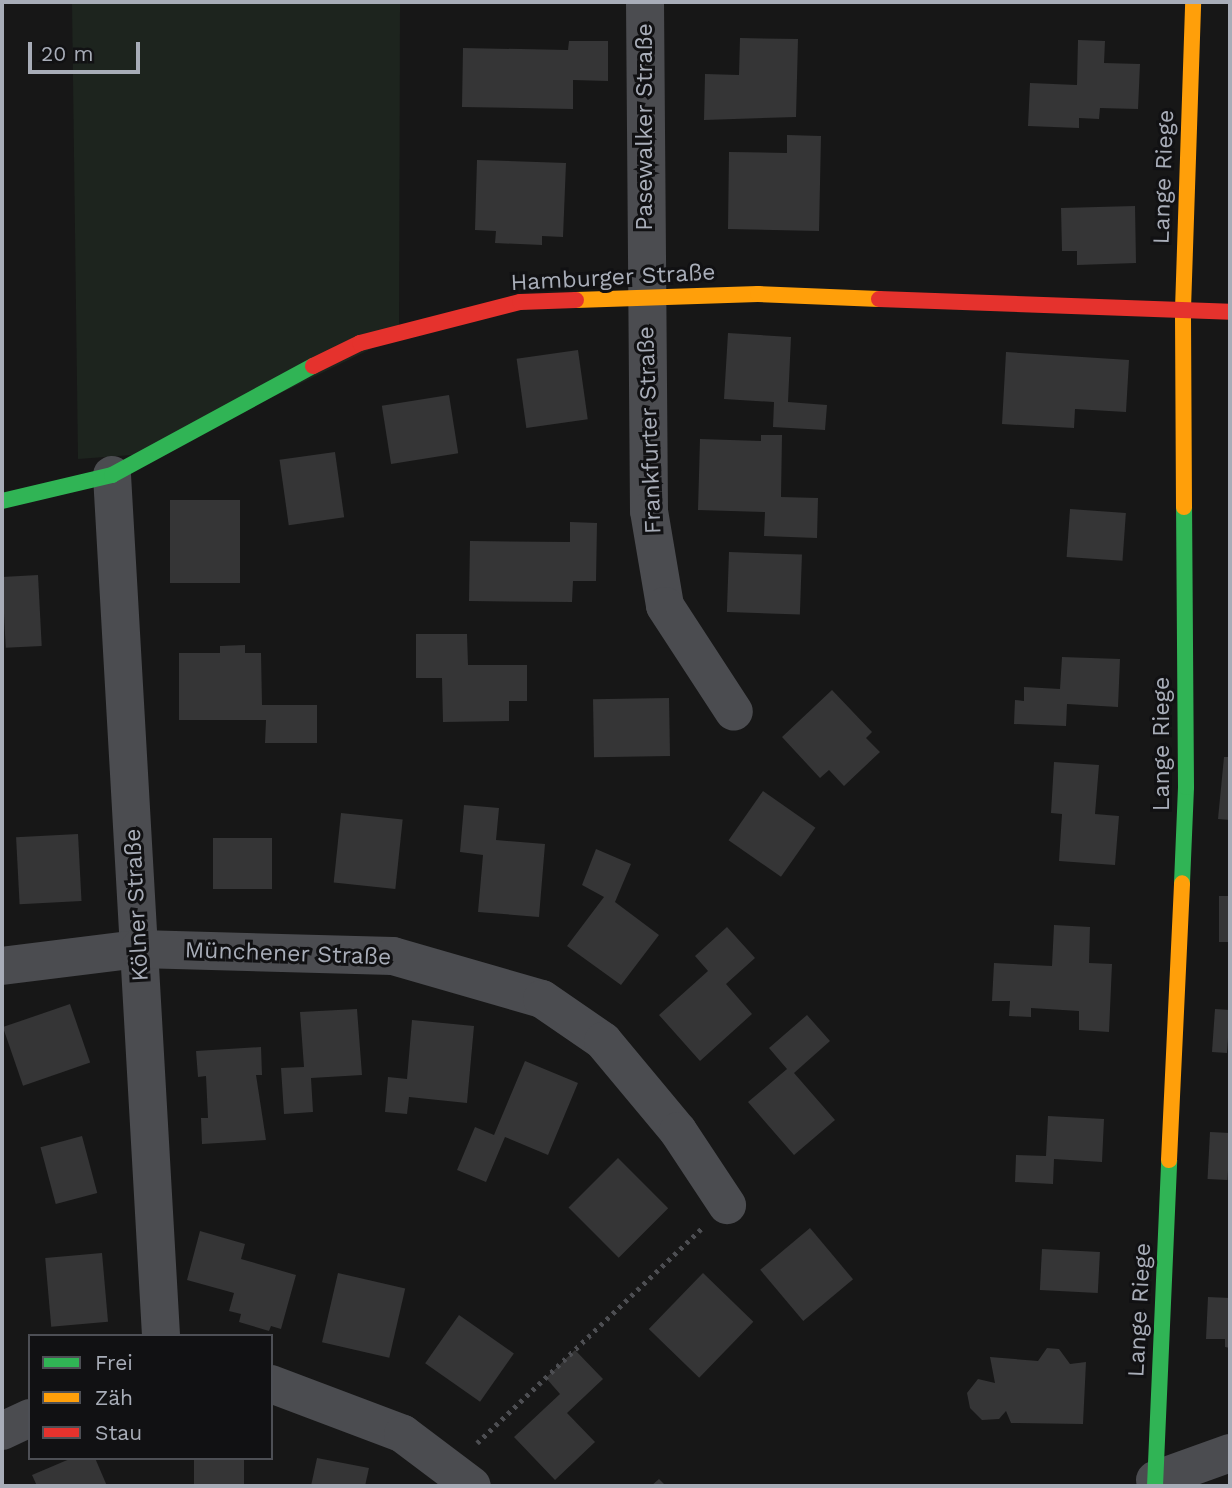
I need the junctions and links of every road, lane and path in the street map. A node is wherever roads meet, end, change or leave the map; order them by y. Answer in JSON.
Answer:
{"nodes":[{"id":1,"x":645,"y":2,"type":"edge"},
{"id":2,"x":1193,"y":2,"type":"edge"},
{"id":3,"x":645,"y":295,"type":"junction"},
{"id":4,"x":1182,"y":309,"type":"junction"},
{"id":5,"x":1230,"y":312,"type":"edge"},
{"id":6,"x":112,"y":475,"type":"junction"},
{"id":7,"x":2,"y":501,"type":"edge"},
{"id":8,"x":734,"y":712,"type":"dead end"},
{"id":9,"x":139,"y":949,"type":"junction"},
{"id":10,"x":2,"y":966,"type":"edge"},
{"id":11,"x":727,"y":1205,"type":"joint"},
{"id":12,"x":161,"y":1334,"type":"edge"},
{"id":13,"x":273,"y":1385,"type":"edge"},
{"id":14,"x":28,"y":1419,"type":"edge"},
{"id":15,"x":2,"y":1431,"type":"edge"},
{"id":16,"x":1230,"y":1453,"type":"edge"},
{"id":17,"x":462,"y":1477,"type":"edge"},
{"id":18,"x":1155,"y":1483,"type":"edge"}],
"edges":[{"from":1,"to":3,"type":"street","name":"Pasewalker Straße"},
{"from":2,"to":4,"type":"street","name":"Lange Riege"},
{"from":3,"to":4,"type":"street","name":"Hamburger Straße"},
{"from":3,"to":6,"type":"street","name":"Hamburger Straße"},
{"from":3,"to":8,"type":"street","name":"Frankfurter Straße"},
{"from":4,"to":5,"type":"street","name":"Hamburger Straße"},
{"from":4,"to":18,"type":"street","name":"Lange Riege"},
{"from":6,"to":7,"type":"street","name":"Hamburger Straße"},
{"from":6,"to":9,"type":"street","name":"Kölner Straße"},
{"from":9,"to":10,"type":"street","name":"Münchener Straße"},
{"from":9,"to":11,"type":"street","name":"Münchener Straße"},
{"from":9,"to":12,"type":"street","name":"Kölner Straße"},
{"from":11,"to":17,"type":"path"},
{"from":13,"to":17,"type":"street"},
{"from":14,"to":15,"type":"street"},
{"from":16,"to":18,"type":"street"}]}
